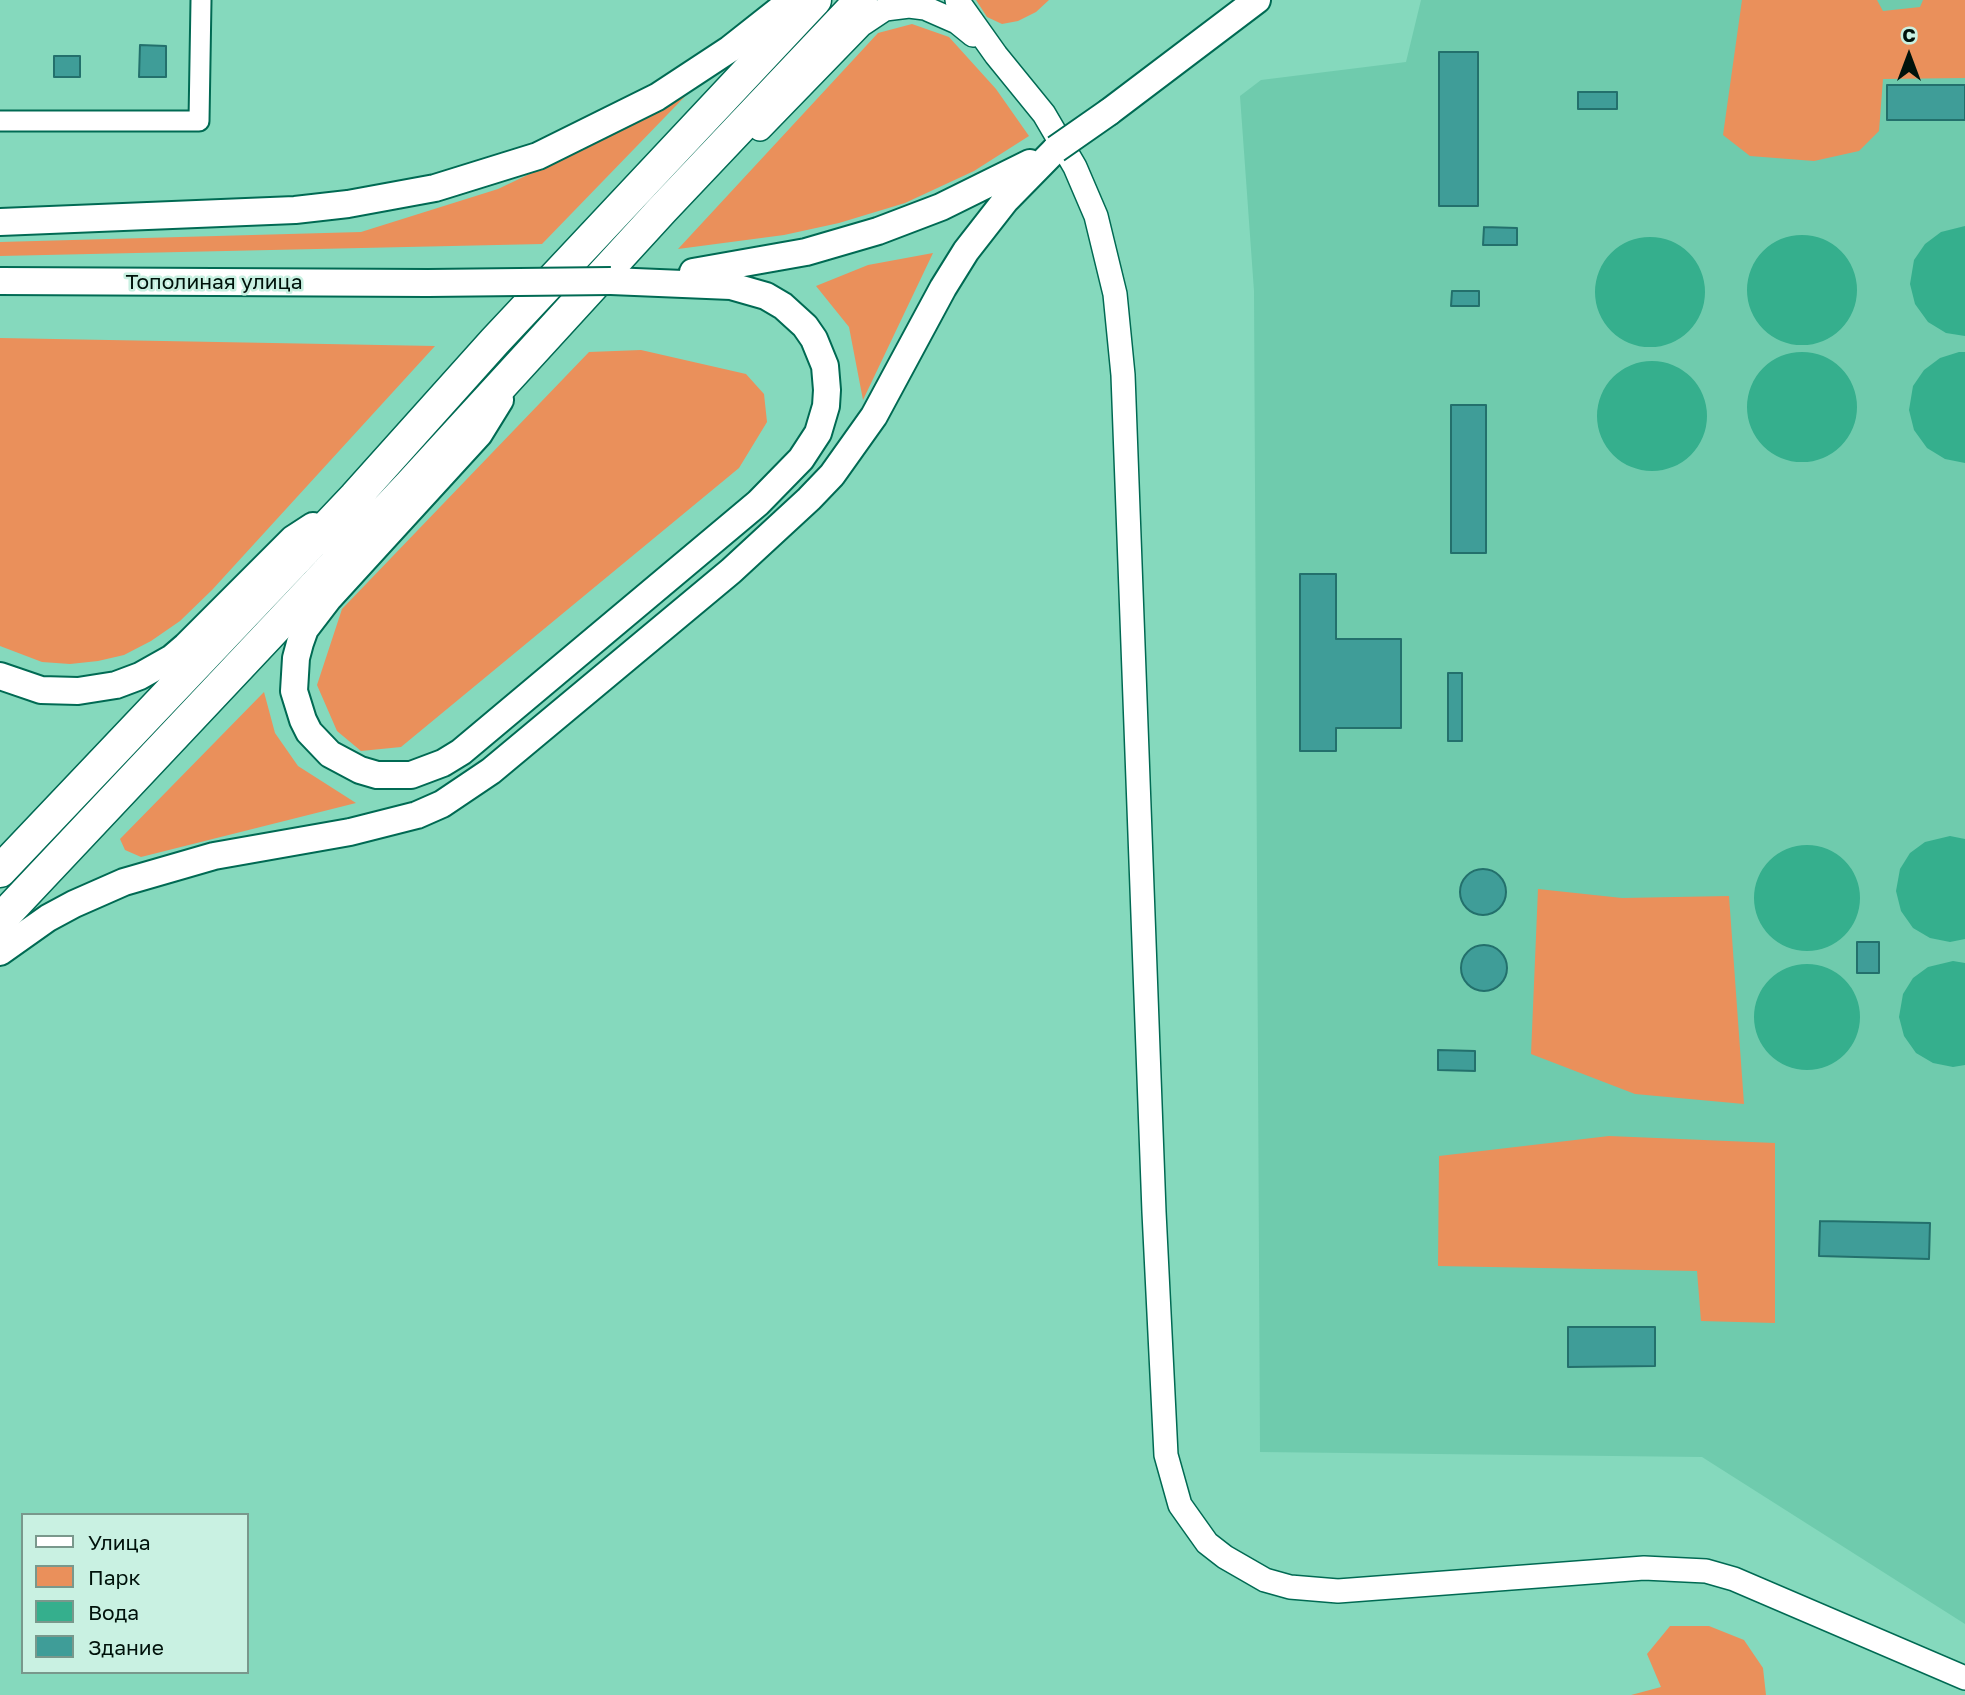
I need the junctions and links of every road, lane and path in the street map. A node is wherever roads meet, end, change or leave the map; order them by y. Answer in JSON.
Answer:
{"nodes":[{"id":1,"x":201,"y":0,"type":"edge"},
{"id":2,"x":792,"y":0,"type":"edge"},
{"id":3,"x":815,"y":0,"type":"edge"},
{"id":4,"x":861,"y":0,"type":"edge"},
{"id":5,"x":957,"y":0,"type":"edge"},
{"id":6,"x":1257,"y":0,"type":"edge"},
{"id":7,"x":996,"y":55,"type":"junction"},
{"id":8,"x":0,"y":121,"type":"edge"},
{"id":9,"x":709,"y":161,"type":"junction"},
{"id":10,"x":999,"y":192,"type":"junction"},
{"id":11,"x":0,"y":222,"type":"edge"},
{"id":12,"x":687,"y":278,"type":"junction"},
{"id":13,"x":0,"y":281,"type":"edge"},
{"id":14,"x":525,"y":360,"type":"junction"},
{"id":15,"x":355,"y":496,"type":"junction"},
{"id":16,"x":0,"y":676,"type":"edge"},
{"id":17,"x":0,"y":871,"type":"edge"},
{"id":18,"x":0,"y":920,"type":"edge"},
{"id":19,"x":0,"y":952,"type":"edge"},
{"id":20,"x":1965,"y":1678,"type":"edge"}],
"edges":[{"from":1,"to":8,"type":"street"},
{"from":2,"to":11,"type":"main road"},
{"from":3,"to":15,"type":"highway"},
{"from":4,"to":9,"type":"highway"},
{"from":5,"to":7,"type":"street"},
{"from":6,"to":10,"type":"main road","bridge":true},
{"from":7,"to":9,"type":"street"},
{"from":7,"to":20,"type":"street"},
{"from":9,"to":14,"type":"highway"},
{"from":10,"to":12,"type":"main road"},
{"from":10,"to":19,"type":"main road"},
{"from":12,"to":13,"type":"main road","name":"Тополиная улица","bridge":true},
{"from":12,"to":14,"type":"main road"},
{"from":14,"to":18,"type":"highway"},
{"from":15,"to":16,"type":"main road"},
{"from":15,"to":17,"type":"highway"}]}
